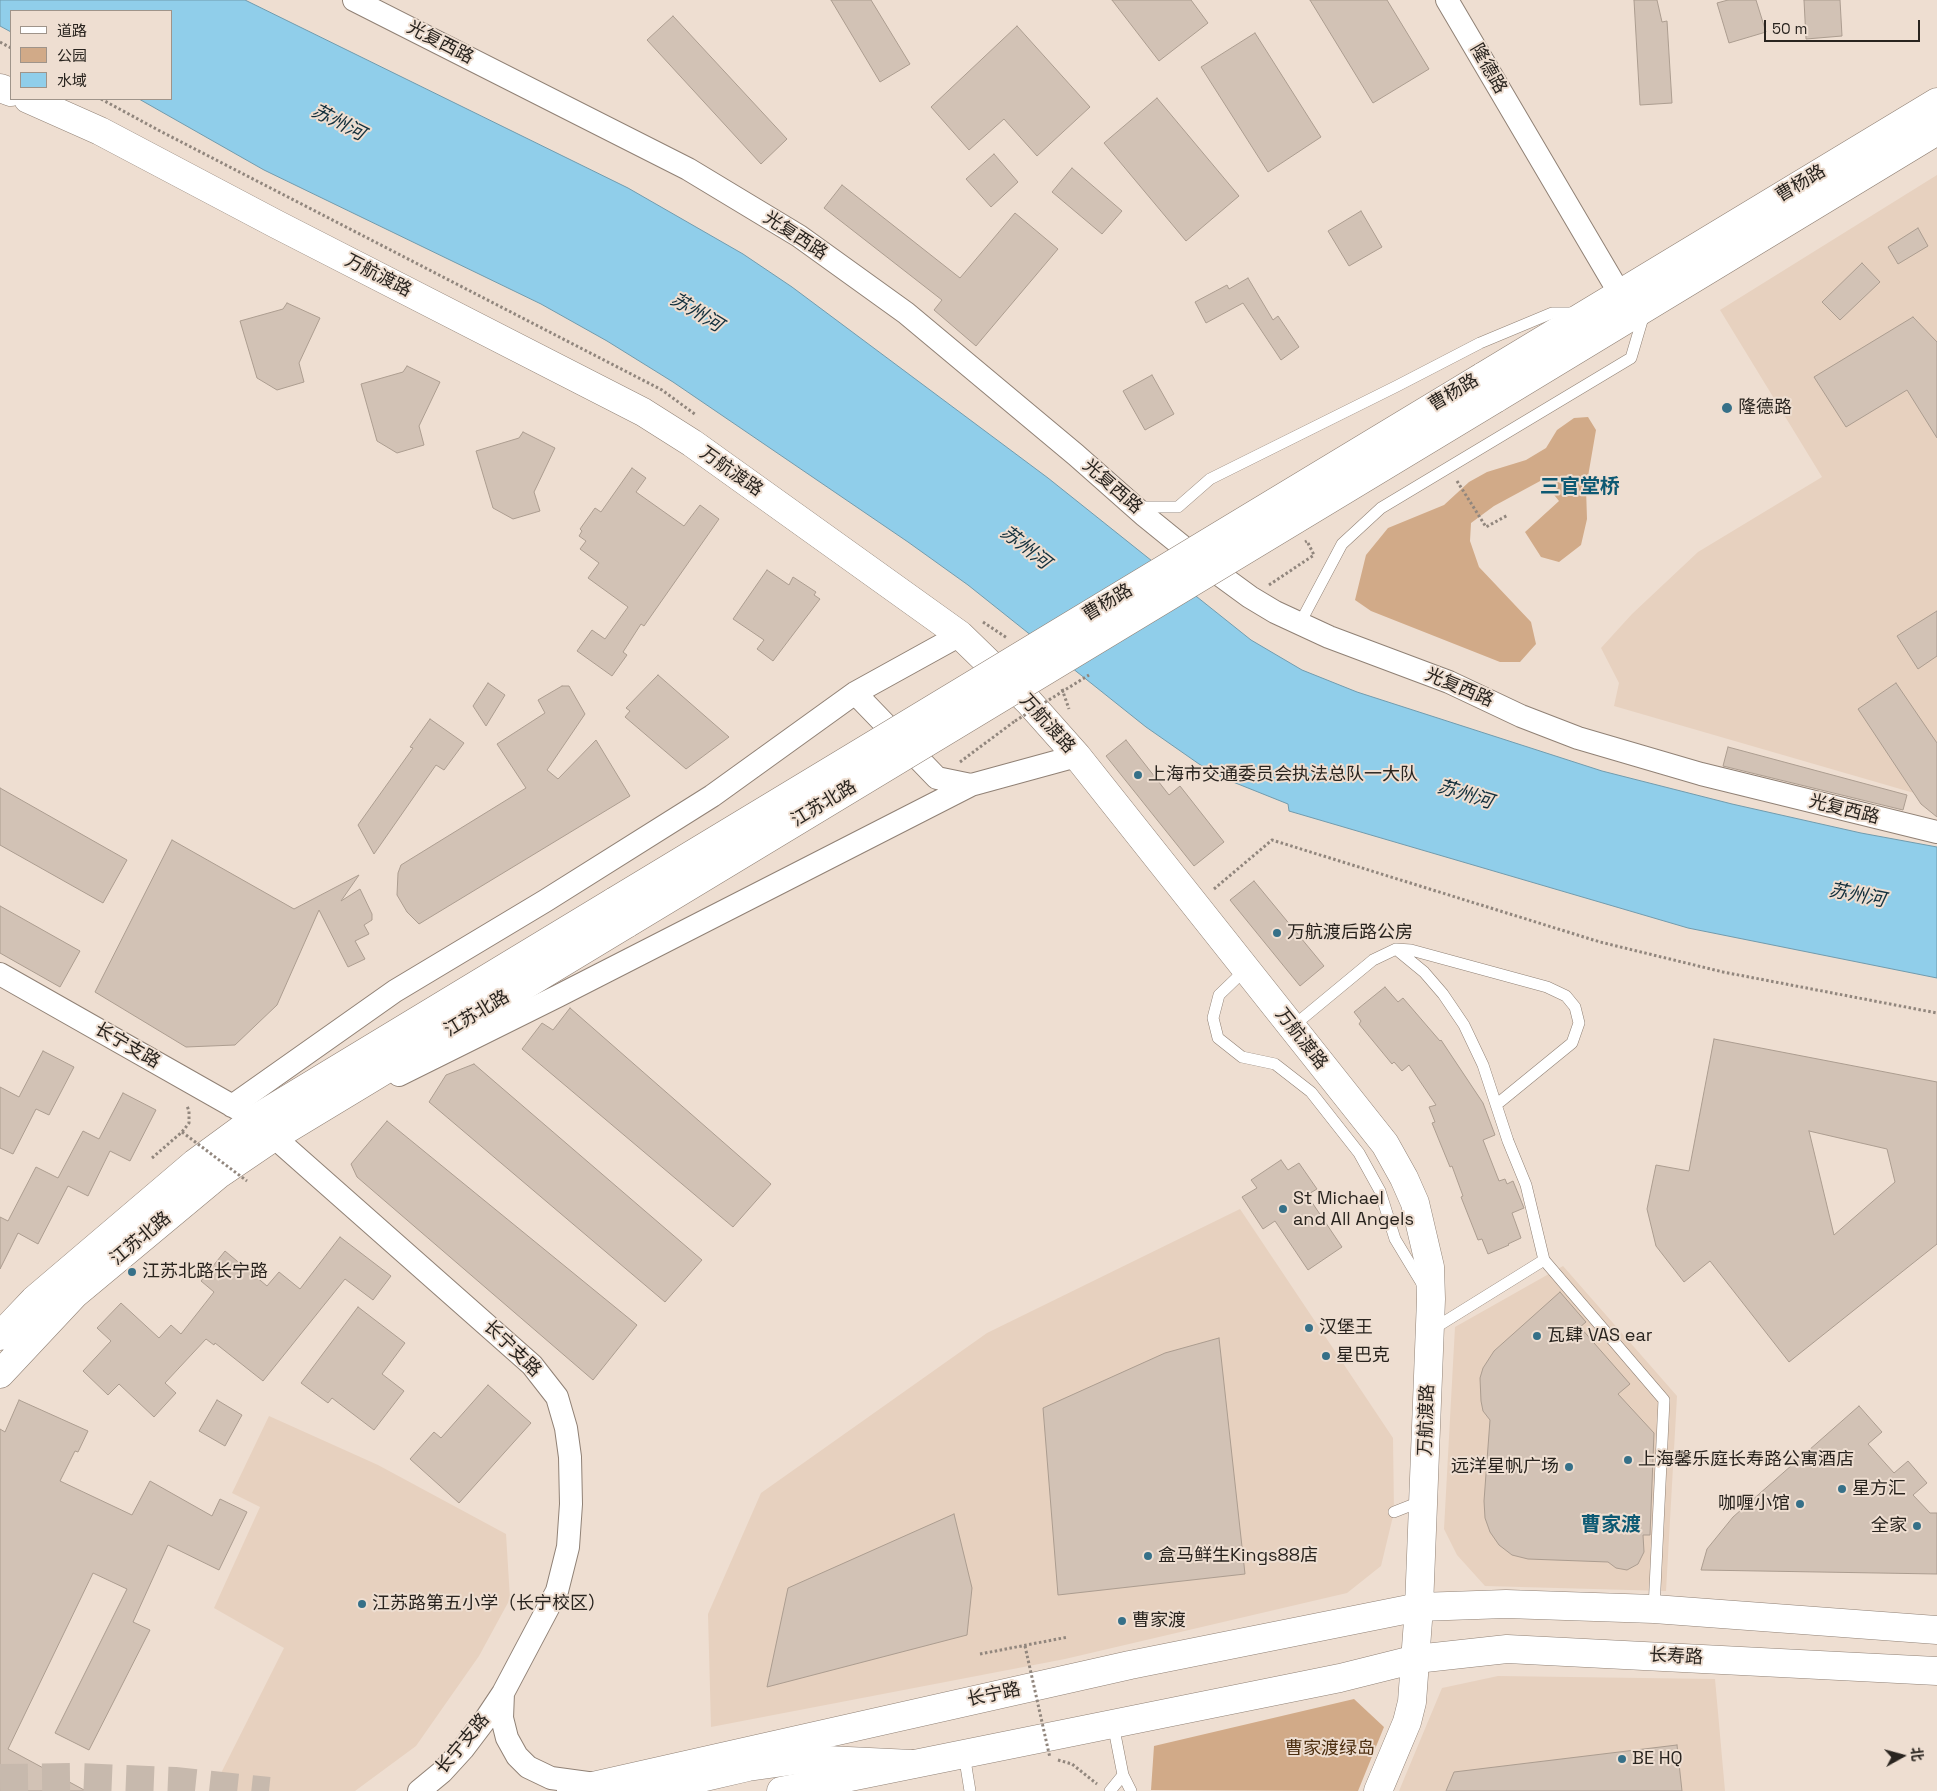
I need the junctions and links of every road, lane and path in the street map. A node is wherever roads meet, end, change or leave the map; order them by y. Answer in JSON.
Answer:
{"nodes":[{"id":1,"x":354,"y":0,"type":"edge"},
{"id":2,"x":1447,"y":0,"type":"edge"},
{"id":3,"x":30,"y":100,"type":"edge"},
{"id":4,"x":1937,"y":102,"type":"edge"},
{"id":5,"x":1937,"y":131,"type":"edge"},
{"id":6,"x":1620,"y":294,"type":"junction"},
{"id":7,"x":1587,"y":313,"type":"junction"},
{"id":8,"x":1644,"y":314,"type":"dead end"},
{"id":9,"x":1488,"y":388,"type":"junction"},
{"id":10,"x":1448,"y":468,"type":"junction"},
{"id":11,"x":1135,"y":507,"type":"junction"},
{"id":12,"x":1508,"y":515,"type":"dead end"},
{"id":13,"x":1299,"y":545,"type":"dead end"},
{"id":14,"x":1250,"y":597,"type":"junction"},
{"id":15,"x":1300,"y":625,"type":"junction"},
{"id":16,"x":960,"y":635,"type":"junction"},
{"id":17,"x":855,"y":694,"type":"junction"},
{"id":18,"x":982,"y":694,"type":"joint"},
{"id":19,"x":1015,"y":721,"type":"dead end"},
{"id":20,"x":1076,"y":756,"type":"junction"},
{"id":21,"x":938,"y":778,"type":"junction"},
{"id":22,"x":971,"y":785,"type":"junction"},
{"id":23,"x":1937,"y":832,"type":"edge"},
{"id":24,"x":1195,"y":905,"type":"junction"},
{"id":25,"x":1396,"y":948,"type":"junction"},
{"id":26,"x":1246,"y":969,"type":"junction"},
{"id":27,"x":0,"y":974,"type":"edge"},
{"id":28,"x":1937,"y":1013,"type":"edge"},
{"id":29,"x":1292,"y":1027,"type":"junction"},
{"id":30,"x":351,"y":1098,"type":"dead end"},
{"id":31,"x":185,"y":1102,"type":"dead end"},
{"id":32,"x":1496,"y":1105,"type":"junction"},
{"id":33,"x":254,"y":1121,"type":"junction"},
{"id":34,"x":182,"y":1132,"type":"junction"},
{"id":35,"x":152,"y":1158,"type":"dead end"},
{"id":36,"x":246,"y":1180,"type":"dead end"},
{"id":37,"x":1544,"y":1260,"type":"junction"},
{"id":38,"x":1431,"y":1299,"type":"junction"},
{"id":39,"x":1431,"y":1330,"type":"junction"},
{"id":40,"x":0,"y":1336,"type":"edge"},
{"id":41,"x":0,"y":1374,"type":"edge"},
{"id":42,"x":1424,"y":1500,"type":"junction"},
{"id":43,"x":1394,"y":1512,"type":"dead end"},
{"id":44,"x":1419,"y":1607,"type":"junction"},
{"id":45,"x":1654,"y":1609,"type":"junction"},
{"id":46,"x":1937,"y":1630,"type":"edge"},
{"id":47,"x":1068,"y":1637,"type":"dead end"},
{"id":48,"x":1025,"y":1646,"type":"junction"},
{"id":49,"x":980,"y":1654,"type":"dead end"},
{"id":50,"x":1416,"y":1659,"type":"junction"},
{"id":51,"x":1937,"y":1671,"type":"edge"},
{"id":52,"x":503,"y":1693,"type":"junction"},
{"id":53,"x":1113,"y":1724,"type":"junction"},
{"id":54,"x":964,"y":1754,"type":"junction"},
{"id":55,"x":1050,"y":1758,"type":"junction"},
{"id":56,"x":1042,"y":1760,"type":"dead end"},
{"id":57,"x":912,"y":1764,"type":"junction"},
{"id":58,"x":1122,"y":1775,"type":"junction"},
{"id":59,"x":1093,"y":1781,"type":"dead end"},
{"id":60,"x":598,"y":1784,"type":"junction"},
{"id":61,"x":834,"y":1786,"type":"edge"},
{"id":62,"x":794,"y":1790,"type":"edge"},
{"id":63,"x":419,"y":1791,"type":"edge"},
{"id":64,"x":571,"y":1791,"type":"edge"},
{"id":65,"x":644,"y":1791,"type":"edge"},
{"id":66,"x":970,"y":1791,"type":"edge"},
{"id":67,"x":1110,"y":1791,"type":"edge"},
{"id":68,"x":1122,"y":1791,"type":"edge"},
{"id":69,"x":1132,"y":1791,"type":"edge"},
{"id":70,"x":1378,"y":1791,"type":"edge"}],
"edges":[{"from":1,"to":11,"type":"street","name":"光复西路"},
{"from":2,"to":6,"type":"street","name":"隆德路"},
{"from":3,"to":16,"type":"main road","name":"万航渡路"},
{"from":4,"to":6,"type":"main road","name":"曹杨路"},
{"from":5,"to":9,"type":"main road","name":"曹杨路"},
{"from":6,"to":7,"type":"main road","name":"曹杨路"},
{"from":7,"to":9,"type":"main road","name":"曹杨路"},
{"from":7,"to":11,"type":"lane"},
{"from":8,"to":10,"type":"lane"},
{"from":9,"to":18,"type":"main road","name":"曹杨路","bridge":true},
{"from":10,"to":12,"type":"path"},
{"from":10,"to":15,"type":"lane"},
{"from":11,"to":14,"type":"street","name":"光复西路"},
{"from":13,"to":14,"type":"path"},
{"from":14,"to":15,"type":"street","name":"光复西路"},
{"from":15,"to":23,"type":"street","name":"光复西路"},
{"from":16,"to":17,"type":"street"},
{"from":16,"to":20,"type":"main road","name":"万航渡路"},
{"from":17,"to":21,"type":"street"},
{"from":17,"to":33,"type":"street"},
{"from":18,"to":33,"type":"main road","name":"江苏北路","bridge":true},
{"from":19,"to":21,"type":"path"},
{"from":20,"to":22,"type":"street"},
{"from":20,"to":24,"type":"main road","name":"万航渡路"},
{"from":21,"to":22,"type":"street"},
{"from":22,"to":30,"type":"street"},
{"from":24,"to":26,"type":"main road","name":"万航渡路"},
{"from":24,"to":28,"type":"path"},
{"from":25,"to":29,"type":"lane"},
{"from":25,"to":32,"type":"lane"},
{"from":25,"to":32,"type":"lane"},
{"from":26,"to":29,"type":"main road","name":"万航渡路"},
{"from":26,"to":38,"type":"lane"},
{"from":27,"to":33,"type":"street","name":"长宁支路"},
{"from":29,"to":38,"type":"main road","name":"万航渡路"},
{"from":31,"to":34,"type":"path"},
{"from":32,"to":37,"type":"lane"},
{"from":33,"to":40,"type":"main road","name":"江苏北路"},
{"from":33,"to":41,"type":"main road","name":"江苏北路"},
{"from":33,"to":52,"type":"street","name":"长宁支路"},
{"from":34,"to":35,"type":"path"},
{"from":34,"to":36,"type":"path","bridge":true},
{"from":37,"to":39,"type":"lane"},
{"from":37,"to":45,"type":"lane"},
{"from":38,"to":39,"type":"main road","name":"万航渡路"},
{"from":39,"to":42,"type":"main road","name":"万航渡路"},
{"from":42,"to":43,"type":"lane"},
{"from":42,"to":44,"type":"main road","name":"万航渡路"},
{"from":44,"to":45,"type":"main road"},
{"from":44,"to":50,"type":"main road","name":"万航渡路"},
{"from":44,"to":60,"type":"main road","name":"长宁路"},
{"from":45,"to":46,"type":"main road"},
{"from":47,"to":48,"type":"path"},
{"from":48,"to":49,"type":"path"},
{"from":48,"to":55,"type":"path","bridge":true},
{"from":50,"to":51,"type":"main road","name":"长寿路"},
{"from":50,"to":53,"type":"main road"},
{"from":50,"to":70,"type":"main road","name":"万航渡路"},
{"from":52,"to":60,"type":"street","name":"长宁支路"},
{"from":52,"to":63,"type":"street","name":"长宁支路"},
{"from":53,"to":54,"type":"main road"},
{"from":53,"to":58,"type":"lane"},
{"from":54,"to":57,"type":"main road"},
{"from":54,"to":66,"type":"lane"},
{"from":55,"to":56,"type":"path"},
{"from":55,"to":59,"type":"path"},
{"from":57,"to":61,"type":"main road"},
{"from":57,"to":65,"type":"main road"},
{"from":58,"to":67,"type":"lane"},
{"from":58,"to":68,"type":"lane"},
{"from":58,"to":69,"type":"lane"},
{"from":60,"to":64,"type":"main road","name":"长宁路"},
{"from":61,"to":62,"type":"main road"}]}
